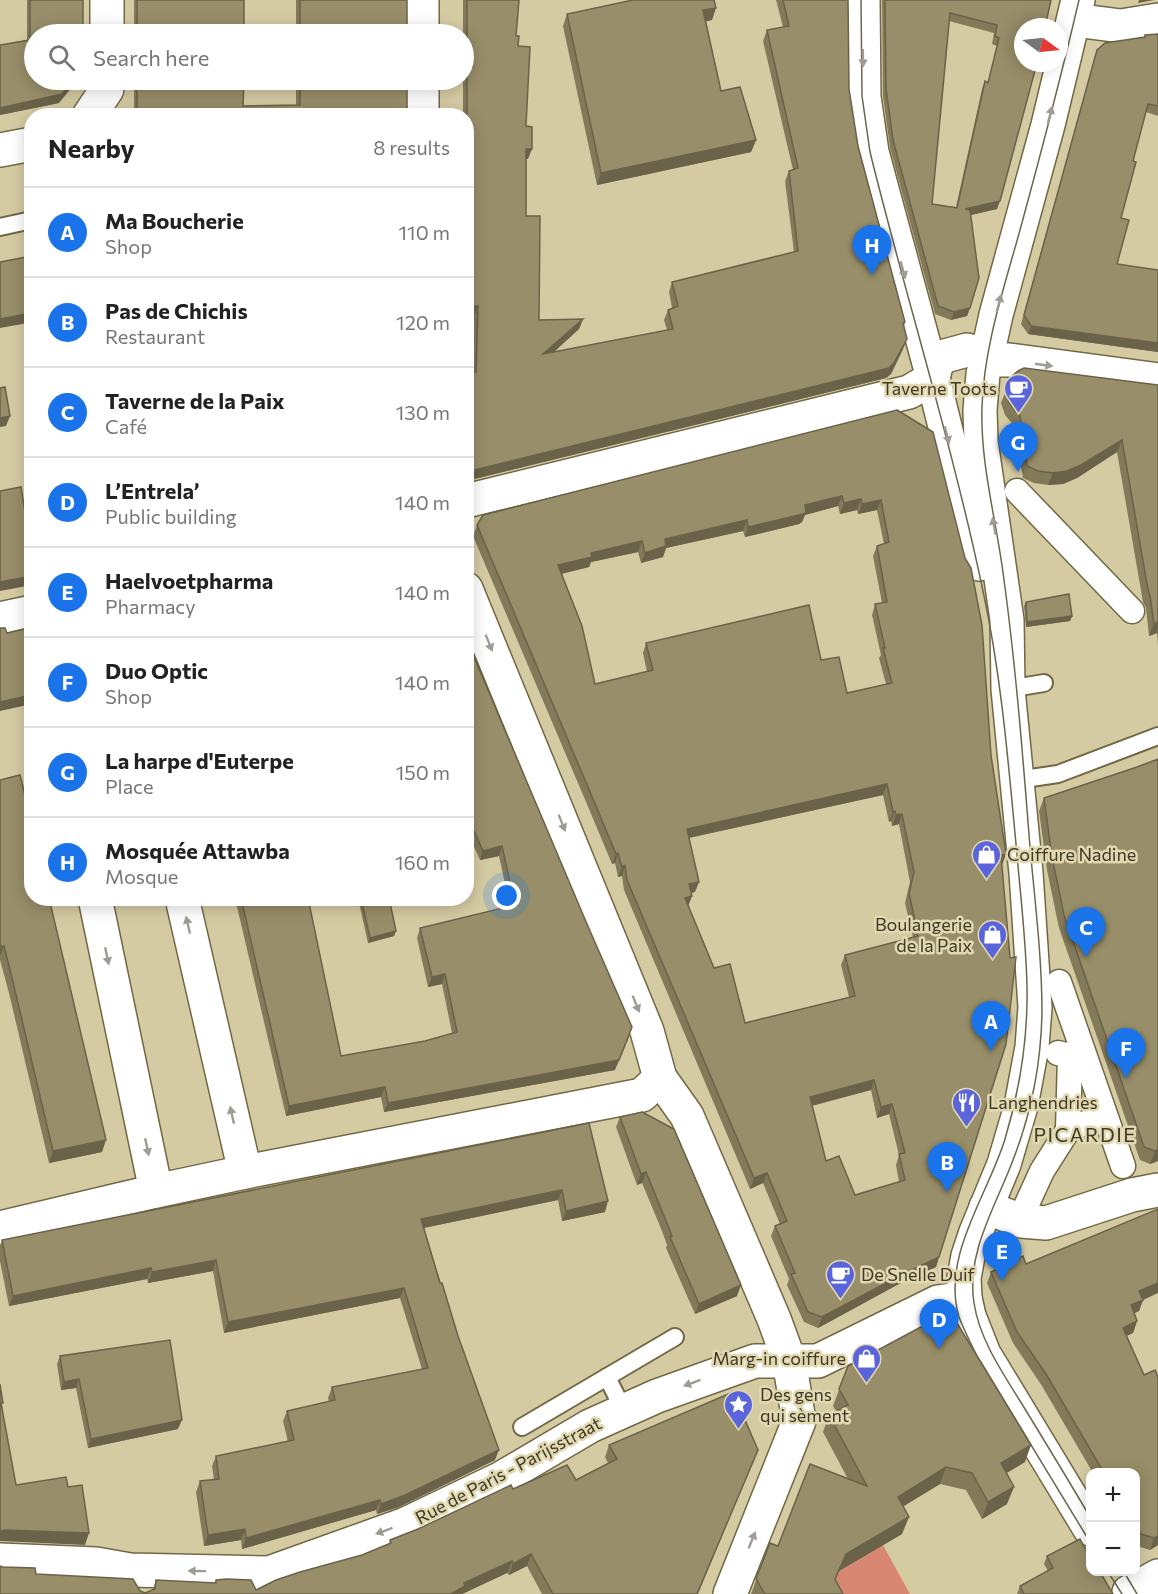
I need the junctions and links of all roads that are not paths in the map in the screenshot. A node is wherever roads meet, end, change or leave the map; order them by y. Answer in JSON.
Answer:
{"nodes":[{"id":1,"x":107,"y":0,"type":"edge"},
{"id":2,"x":422,"y":0,"type":"edge"},
{"id":3,"x":863,"y":0,"type":"edge"},
{"id":4,"x":1076,"y":10,"type":"edge"},
{"id":5,"x":1158,"y":20,"type":"edge"},
{"id":6,"x":107,"y":24,"type":"edge"},
{"id":7,"x":422,"y":24,"type":"edge"},
{"id":8,"x":106,"y":90,"type":"edge"},
{"id":9,"x":422,"y":90,"type":"edge"},
{"id":10,"x":94,"y":108,"type":"edge"},
{"id":11,"x":423,"y":108,"type":"edge"},
{"id":12,"x":24,"y":146,"type":"edge"},
{"id":13,"x":0,"y":150,"type":"edge"},
{"id":14,"x":24,"y":222,"type":"edge"},
{"id":15,"x":0,"y":227,"type":"edge"},
{"id":16,"x":985,"y":360,"type":"junction"},
{"id":17,"x":933,"y":378,"type":"junction"},
{"id":18,"x":1158,"y":380,"type":"edge"},
{"id":19,"x":1017,"y":492,"type":"dead end"},
{"id":20,"x":474,"y":499,"type":"edge"},
{"id":21,"x":474,"y":608,"type":"edge"},
{"id":22,"x":1132,"y":611,"type":"dead end"},
{"id":23,"x":24,"y":614,"type":"edge"},
{"id":24,"x":0,"y":619,"type":"edge"},
{"id":25,"x":1044,"y":682,"type":"dead end"},
{"id":26,"x":1008,"y":689,"type":"junction"},
{"id":27,"x":1158,"y":736,"type":"edge"},
{"id":28,"x":1017,"y":780,"type":"junction"},
{"id":29,"x":97,"y":906,"type":"edge"},
{"id":30,"x":184,"y":906,"type":"edge"},
{"id":31,"x":1059,"y":982,"type":"dead end"},
{"id":32,"x":1058,"y":1053,"type":"dead end"},
{"id":33,"x":660,"y":1078,"type":"junction"},
{"id":34,"x":1105,"y":1115,"type":"junction"},
{"id":35,"x":1068,"y":1130,"type":"junction"},
{"id":36,"x":1123,"y":1166,"type":"dead end"},
{"id":37,"x":245,"y":1172,"type":"junction"},
{"id":38,"x":1158,"y":1190,"type":"edge"},
{"id":39,"x":156,"y":1191,"type":"junction"},
{"id":40,"x":1026,"y":1206,"type":"dead end"},
{"id":41,"x":986,"y":1207,"type":"junction"},
{"id":42,"x":0,"y":1228,"type":"edge"},
{"id":43,"x":965,"y":1298,"type":"junction"},
{"id":44,"x":675,"y":1337,"type":"dead end"},
{"id":45,"x":789,"y":1360,"type":"junction"},
{"id":46,"x":607,"y":1377,"type":"junction"},
{"id":47,"x":624,"y":1411,"type":"junction"},
{"id":48,"x":522,"y":1427,"type":"dead end"},
{"id":49,"x":1086,"y":1522,"type":"edge"},
{"id":50,"x":0,"y":1560,"type":"edge"},
{"id":51,"x":1158,"y":1576,"type":"edge"},
{"id":52,"x":1125,"y":1586,"type":"edge"},
{"id":53,"x":730,"y":1594,"type":"edge"}],
"edges":[{"from":1,"to":6,"type":"street"},
{"from":2,"to":7,"type":"street"},
{"from":3,"to":17,"type":"street","one_way":true},
{"from":4,"to":5,"type":"street"},
{"from":16,"to":4,"type":"street","one_way":true},
{"from":8,"to":10,"type":"street"},
{"from":9,"to":11,"type":"street"},
{"from":12,"to":13,"type":"street"},
{"from":14,"to":15,"type":"lane"},
{"from":16,"to":17,"type":"street"},
{"from":16,"to":18,"type":"street","one_way":true},
{"from":26,"to":16,"type":"street","one_way":true},
{"from":17,"to":20,"type":"street"},
{"from":17,"to":26,"type":"street","one_way":true},
{"from":19,"to":22,"type":"street"},
{"from":21,"to":33,"type":"street","one_way":true},
{"from":23,"to":24,"type":"street"},
{"from":25,"to":26,"type":"lane"},
{"from":26,"to":28,"type":"street"},
{"from":27,"to":28,"type":"lane"},
{"from":28,"to":41,"type":"street"},
{"from":29,"to":39,"type":"street","one_way":true},
{"from":37,"to":30,"type":"street","one_way":true},
{"from":31,"to":34,"type":"street"},
{"from":32,"to":35,"type":"street"},
{"from":33,"to":37,"type":"street"},
{"from":33,"to":45,"type":"street"},
{"from":34,"to":35,"type":"street"},
{"from":34,"to":36,"type":"street"},
{"from":35,"to":40,"type":"street"},
{"from":37,"to":39,"type":"street"},
{"from":38,"to":41,"type":"street"},
{"from":39,"to":42,"type":"street"},
{"from":41,"to":43,"type":"street"},
{"from":43,"to":45,"type":"street","name":"Rue de Paris - Parijsstraat"},
{"from":43,"to":49,"type":"street"},
{"from":44,"to":46,"type":"lane"},
{"from":45,"to":47,"type":"street","name":"Rue de Paris - Parijsstraat","one_way":true},
{"from":53,"to":45,"type":"street","one_way":true},
{"from":46,"to":47,"type":"lane"},
{"from":46,"to":48,"type":"lane"},
{"from":47,"to":50,"type":"street","name":"Rue de Paris - Parijsstraat","one_way":true},
{"from":51,"to":52,"type":"street"}]}
